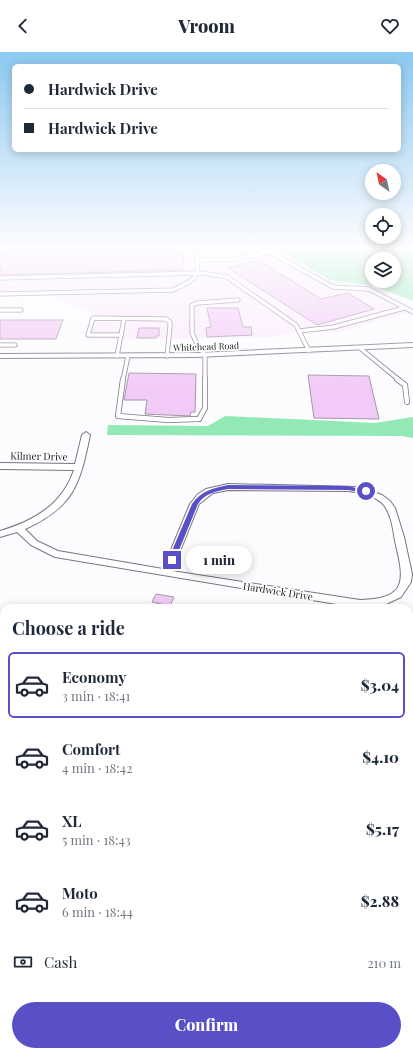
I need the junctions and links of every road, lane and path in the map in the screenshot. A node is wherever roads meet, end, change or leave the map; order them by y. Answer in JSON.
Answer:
{"nodes":[{"id":1,"x":254,"y":296,"type":"edge"},
{"id":2,"x":382,"y":296,"type":"edge"},
{"id":3,"x":238,"y":300,"type":"dead end"},
{"id":4,"x":404,"y":308,"type":"junction"},
{"id":5,"x":0,"y":310,"type":"edge"},
{"id":6,"x":21,"y":310,"type":"dead end"},
{"id":7,"x":413,"y":312,"type":"edge"},
{"id":8,"x":124,"y":319,"type":"junction"},
{"id":9,"x":299,"y":331,"type":"junction"},
{"id":10,"x":121,"y":335,"type":"junction"},
{"id":11,"x":15,"y":344,"type":"dead end"},
{"id":12,"x":0,"y":345,"type":"edge"},
{"id":13,"x":413,"y":345,"type":"edge"},
{"id":14,"x":360,"y":348,"type":"junction"},
{"id":15,"x":309,"y":351,"type":"junction"},
{"id":16,"x":205,"y":355,"type":"junction"},
{"id":17,"x":0,"y":356,"type":"edge"},
{"id":18,"x":117,"y":356,"type":"junction"},
{"id":19,"x":128,"y":356,"type":"junction"},
{"id":20,"x":167,"y":356,"type":"junction"},
{"id":21,"x":407,"y":402,"type":"dead end"},
{"id":22,"x":86,"y":435,"type":"dead end"},
{"id":23,"x":0,"y":466,"type":"edge"},
{"id":24,"x":77,"y":467,"type":"junction"},
{"id":25,"x":18,"y":528,"type":"junction"},
{"id":26,"x":0,"y":534,"type":"edge"},
{"id":27,"x":166,"y":573,"type":"junction"}],
"edges":[{"from":1,"to":9,"type":"lane"},
{"from":2,"to":4,"type":"lane"},
{"from":3,"to":16,"type":"lane"},
{"from":4,"to":7,"type":"lane"},
{"from":4,"to":9,"type":"lane"},
{"from":5,"to":6,"type":"lane"},
{"from":8,"to":10,"type":"lane"},
{"from":8,"to":10,"type":"lane"},
{"from":8,"to":20,"type":"lane"},
{"from":9,"to":15,"type":"lane"},
{"from":10,"to":18,"type":"lane"},
{"from":11,"to":12,"type":"lane"},
{"from":13,"to":14,"type":"street","name":"Whitehead Road"},
{"from":14,"to":15,"type":"street","name":"Whitehead Road"},
{"from":14,"to":21,"type":"lane"},
{"from":15,"to":16,"type":"street","name":"Whitehead Road"},
{"from":16,"to":19,"type":"lane"},
{"from":16,"to":20,"type":"street","name":"Whitehead Road"},
{"from":17,"to":18,"type":"street","name":"Whitehead Road"},
{"from":18,"to":19,"type":"street","name":"Whitehead Road"},
{"from":19,"to":20,"type":"street","name":"Whitehead Road"},
{"from":22,"to":24,"type":"street"},
{"from":23,"to":24,"type":"street","name":"Kilmer Drive"},
{"from":24,"to":25,"type":"street"},
{"from":25,"to":26,"type":"street"},
{"from":25,"to":27,"type":"street","name":"Hardwick Drive"},
{"from":27,"to":27,"type":"street","name":"Hardwick Drive"}]}
